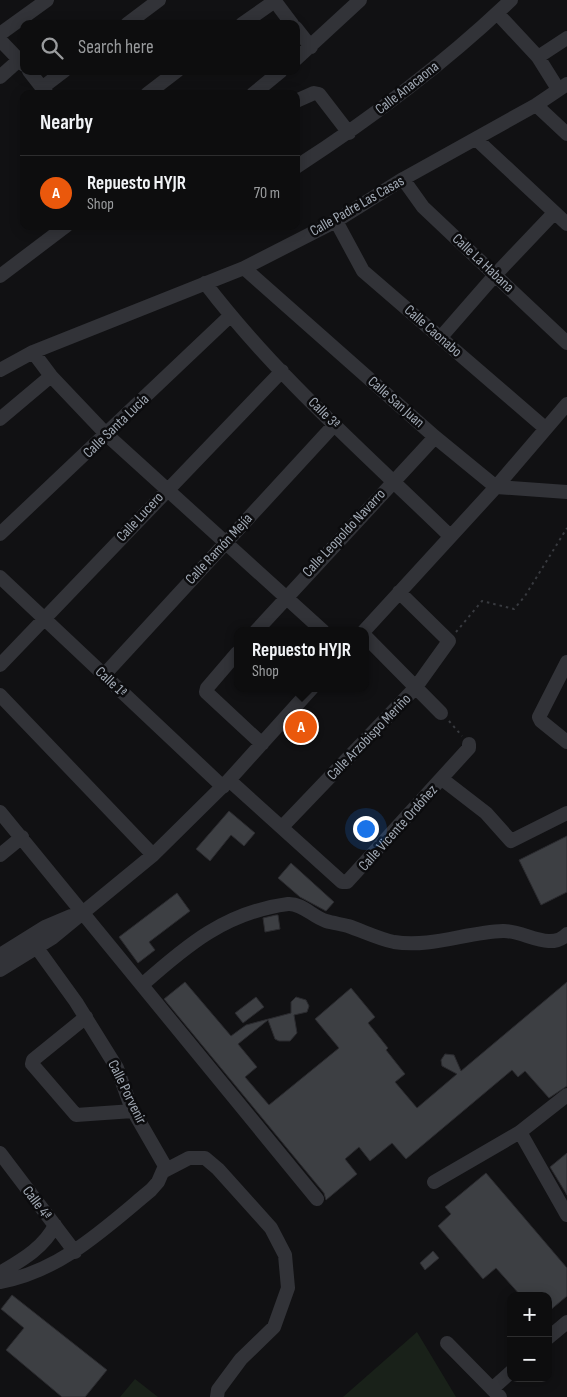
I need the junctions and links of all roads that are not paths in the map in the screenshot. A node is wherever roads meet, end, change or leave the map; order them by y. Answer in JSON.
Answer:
{"nodes":[{"id":1,"x":47,"y":0,"type":"edge"},
{"id":2,"x":160,"y":0,"type":"edge"},
{"id":3,"x":360,"y":0,"type":"edge"},
{"id":4,"x":511,"y":0,"type":"edge"},
{"id":5,"x":497,"y":13,"type":"junction"},
{"id":6,"x":133,"y":20,"type":"edge"},
{"id":7,"x":248,"y":20,"type":"edge"},
{"id":8,"x":289,"y":20,"type":"edge"},
{"id":9,"x":300,"y":33,"type":"edge"},
{"id":10,"x":0,"y":34,"type":"edge"},
{"id":11,"x":567,"y":38,"type":"edge"},
{"id":12,"x":0,"y":40,"type":"edge"},
{"id":13,"x":311,"y":47,"type":"junction"},
{"id":14,"x":300,"y":56,"type":"edge"},
{"id":15,"x":538,"y":57,"type":"junction"},
{"id":16,"x":20,"y":61,"type":"edge"},
{"id":17,"x":20,"y":64,"type":"edge"},
{"id":18,"x":32,"y":75,"type":"edge"},
{"id":19,"x":60,"y":75,"type":"edge"},
{"id":20,"x":172,"y":75,"type":"edge"},
{"id":21,"x":276,"y":75,"type":"edge"},
{"id":22,"x":0,"y":76,"type":"edge"},
{"id":23,"x":562,"y":87,"type":"edge"},
{"id":24,"x":45,"y":90,"type":"edge"},
{"id":25,"x":152,"y":90,"type":"edge"},
{"id":26,"x":258,"y":90,"type":"edge"},
{"id":27,"x":300,"y":99,"type":"edge"},
{"id":28,"x":536,"y":105,"type":"junction"},
{"id":29,"x":349,"y":133,"type":"junction"},
{"id":30,"x":567,"y":134,"type":"edge"},
{"id":31,"x":476,"y":139,"type":"junction"},
{"id":32,"x":300,"y":164,"type":"edge"},
{"id":33,"x":403,"y":179,"type":"junction"},
{"id":34,"x":554,"y":213,"type":"junction"},
{"id":35,"x":336,"y":221,"type":"junction"},
{"id":36,"x":567,"y":224,"type":"edge"},
{"id":37,"x":61,"y":230,"type":"edge"},
{"id":38,"x":244,"y":268,"type":"junction"},
{"id":39,"x":496,"y":274,"type":"junction"},
{"id":40,"x":0,"y":276,"type":"edge"},
{"id":41,"x":205,"y":283,"type":"junction"},
{"id":42,"x":230,"y":316,"type":"junction"},
{"id":43,"x":441,"y":337,"type":"junction"},
{"id":44,"x":567,"y":343,"type":"edge"},
{"id":45,"x":33,"y":352,"type":"junction"},
{"id":46,"x":0,"y":370,"type":"edge"},
{"id":47,"x":282,"y":370,"type":"junction"},
{"id":48,"x":51,"y":376,"type":"junction"},
{"id":49,"x":567,"y":404,"type":"edge"},
{"id":50,"x":0,"y":419,"type":"edge"},
{"id":51,"x":335,"y":424,"type":"junction"},
{"id":52,"x":545,"y":428,"type":"junction"},
{"id":53,"x":107,"y":435,"type":"junction"},
{"id":54,"x":434,"y":437,"type":"junction"},
{"id":55,"x":393,"y":480,"type":"junction"},
{"id":56,"x":496,"y":486,"type":"junction"},
{"id":57,"x":167,"y":488,"type":"junction"},
{"id":58,"x":567,"y":492,"type":"edge"},
{"id":59,"x":0,"y":534,"type":"edge"},
{"id":60,"x":450,"y":536,"type":"junction"},
{"id":61,"x":226,"y":541,"type":"junction"},
{"id":62,"x":0,"y":577,"type":"edge"},
{"id":63,"x":399,"y":592,"type":"junction"},
{"id":64,"x":285,"y":597,"type":"junction"},
{"id":65,"x":44,"y":619,"type":"junction"},
{"id":66,"x":259,"y":627,"type":"edge"},
{"id":67,"x":319,"y":627,"type":"edge"},
{"id":68,"x":368,"y":627,"type":"edge"},
{"id":69,"x":369,"y":640,"type":"edge"},
{"id":70,"x":234,"y":656,"type":"edge"},
{"id":71,"x":0,"y":665,"type":"edge"},
{"id":72,"x":566,"y":665,"type":"edge"},
{"id":73,"x":104,"y":675,"type":"junction"},
{"id":74,"x":416,"y":687,"type":"junction"},
{"id":75,"x":308,"y":692,"type":"edge"},
{"id":76,"x":0,"y":695,"type":"edge"},
{"id":77,"x":442,"y":713,"type":"road end"},
{"id":78,"x":567,"y":742,"type":"edge"},
{"id":79,"x":262,"y":744,"type":"junction"},
{"id":80,"x":468,"y":744,"type":"road end"},
{"id":81,"x":442,"y":779,"type":"junction"},
{"id":82,"x":226,"y":784,"type":"junction"},
{"id":83,"x":0,"y":812,"type":"edge"},
{"id":84,"x":567,"y":813,"type":"edge"},
{"id":85,"x":282,"y":827,"type":"junction"},
{"id":86,"x":22,"y":837,"type":"junction"},
{"id":87,"x":0,"y":855,"type":"edge"},
{"id":88,"x":153,"y":855,"type":"junction"},
{"id":89,"x":83,"y":911,"type":"junction"},
{"id":90,"x":567,"y":934,"type":"edge"},
{"id":91,"x":37,"y":948,"type":"junction"},
{"id":92,"x":0,"y":955,"type":"edge"},
{"id":93,"x":0,"y":970,"type":"edge"},
{"id":94,"x":142,"y":986,"type":"junction"},
{"id":95,"x":86,"y":1017,"type":"junction"},
{"id":96,"x":567,"y":1095,"type":"edge"},
{"id":97,"x":134,"y":1111,"type":"junction"},
{"id":98,"x":520,"y":1132,"type":"junction"},
{"id":99,"x":0,"y":1153,"type":"edge"},
{"id":100,"x":164,"y":1171,"type":"junction"},
{"id":101,"x":434,"y":1182,"type":"dead end"},
{"id":102,"x":317,"y":1199,"type":"dead end"},
{"id":103,"x":567,"y":1215,"type":"edge"},
{"id":104,"x":55,"y":1225,"type":"junction"},
{"id":105,"x":75,"y":1252,"type":"junction"},
{"id":106,"x":0,"y":1273,"type":"edge"},
{"id":107,"x":0,"y":1282,"type":"edge"},
{"id":108,"x":567,"y":1322,"type":"edge"},
{"id":109,"x":549,"y":1337,"type":"edge"},
{"id":110,"x":447,"y":1343,"type":"dead end"},
{"id":111,"x":507,"y":1378,"type":"edge"},
{"id":112,"x":496,"y":1393,"type":"edge"},
{"id":113,"x":217,"y":1397,"type":"edge"}],
"edges":[{"from":1,"to":10,"type":"street"},
{"from":2,"to":6,"type":"street"},
{"from":3,"to":13,"type":"street"},
{"from":4,"to":5,"type":"street","name":"Calle Anacaona"},
{"from":5,"to":15,"type":"street"},
{"from":5,"to":29,"type":"street","name":"Calle Anacaona"},
{"from":7,"to":8,"type":"street"},
{"from":9,"to":13,"type":"street"},
{"from":11,"to":15,"type":"street"},
{"from":12,"to":16,"type":"street"},
{"from":13,"to":14,"type":"street"},
{"from":15,"to":23,"type":"street"},
{"from":17,"to":22,"type":"street"},
{"from":18,"to":24,"type":"street"},
{"from":19,"to":24,"type":"street"},
{"from":20,"to":25,"type":"street"},
{"from":21,"to":26,"type":"street"},
{"from":23,"to":28,"type":"street","name":"Calle Padre Las Casas"},
{"from":27,"to":29,"type":"street"},
{"from":28,"to":30,"type":"street"},
{"from":28,"to":31,"type":"street","name":"Calle Padre Las Casas"},
{"from":29,"to":32,"type":"street","name":"Calle Anacaona"},
{"from":31,"to":33,"type":"street","name":"Calle Padre Las Casas"},
{"from":31,"to":34,"type":"street"},
{"from":33,"to":35,"type":"street","name":"Calle Padre Las Casas"},
{"from":33,"to":39,"type":"street","name":"Calle La Habana"},
{"from":34,"to":36,"type":"street"},
{"from":34,"to":39,"type":"street"},
{"from":35,"to":38,"type":"street","name":"Calle Padre Las Casas"},
{"from":35,"to":43,"type":"street","name":"Calle Caonabo"},
{"from":37,"to":40,"type":"street"},
{"from":38,"to":41,"type":"street","name":"Calle Padre Las Casas"},
{"from":38,"to":54,"type":"street","name":"Calle San Juan"},
{"from":39,"to":43,"type":"street"},
{"from":39,"to":44,"type":"street","name":"Calle La Habana"},
{"from":41,"to":42,"type":"street","name":"Calle 3ª"},
{"from":41,"to":45,"type":"street","name":"Calle Padre Las Casas"},
{"from":42,"to":47,"type":"street","name":"Calle 3ª"},
{"from":42,"to":53,"type":"street","name":"Calle Santa Lucía"},
{"from":43,"to":52,"type":"street","name":"Calle Caonabo"},
{"from":45,"to":46,"type":"street","name":"Calle Padre Las Casas"},
{"from":45,"to":48,"type":"street"},
{"from":47,"to":51,"type":"street","name":"Calle 3ª"},
{"from":47,"to":57,"type":"street","name":"Calle Lucero"},
{"from":48,"to":50,"type":"street"},
{"from":48,"to":53,"type":"street"},
{"from":49,"to":52,"type":"street"},
{"from":51,"to":55,"type":"street","name":"Calle 3ª"},
{"from":51,"to":61,"type":"street","name":"Calle Ramón Mejía"},
{"from":52,"to":56,"type":"street"},
{"from":53,"to":57,"type":"street"},
{"from":53,"to":59,"type":"street","name":"Calle Santa Lucía"},
{"from":54,"to":55,"type":"street","name":"Calle Leopoldo Navarro"},
{"from":54,"to":56,"type":"street","name":"Calle San Juan"},
{"from":55,"to":60,"type":"street","name":"Calle 3ª"},
{"from":55,"to":64,"type":"street","name":"Calle Leopoldo Navarro"},
{"from":56,"to":58,"type":"street"},
{"from":56,"to":60,"type":"street"},
{"from":57,"to":61,"type":"street"},
{"from":57,"to":65,"type":"street","name":"Calle Lucero"},
{"from":60,"to":63,"type":"street"},
{"from":61,"to":64,"type":"street"},
{"from":61,"to":73,"type":"street","name":"Calle Ramón Mejía"},
{"from":62,"to":65,"type":"street","name":"Calle 1ª"},
{"from":63,"to":68,"type":"street"},
{"from":63,"to":74,"type":"street","name":"Calle Arzobispo Meriño"},
{"from":64,"to":66,"type":"street","name":"Calle Leopoldo Navarro"},
{"from":64,"to":67,"type":"street"},
{"from":65,"to":71,"type":"street","name":"Calle Lucero"},
{"from":65,"to":73,"type":"street","name":"Calle 1ª"},
{"from":69,"to":74,"type":"street"},
{"from":70,"to":79,"type":"street"},
{"from":72,"to":78,"type":"street"},
{"from":73,"to":82,"type":"street","name":"Calle 1ª"},
{"from":74,"to":77,"type":"street"},
{"from":74,"to":85,"type":"street","name":"Calle Arzobispo Meriño"},
{"from":75,"to":79,"type":"street"},
{"from":76,"to":88,"type":"street"},
{"from":79,"to":82,"type":"street"},
{"from":80,"to":81,"type":"street","name":"Calle Vicente Ordóñez"},
{"from":81,"to":84,"type":"street"},
{"from":81,"to":85,"type":"street","name":"Calle Vicente Ordóñez"},
{"from":82,"to":85,"type":"street","name":"Calle Vicente Ordóñez"},
{"from":82,"to":88,"type":"street"},
{"from":83,"to":86,"type":"street"},
{"from":86,"to":87,"type":"street"},
{"from":86,"to":89,"type":"street"},
{"from":88,"to":89,"type":"street"},
{"from":89,"to":91,"type":"street"},
{"from":89,"to":92,"type":"street"},
{"from":89,"to":94,"type":"street"},
{"from":90,"to":94,"type":"street"},
{"from":91,"to":93,"type":"street"},
{"from":91,"to":95,"type":"street","name":"Calle Porvenir"},
{"from":94,"to":102,"type":"street"},
{"from":95,"to":97,"type":"street","name":"Calle Porvenir"},
{"from":95,"to":97,"type":"street"},
{"from":96,"to":98,"type":"street"},
{"from":97,"to":100,"type":"street","name":"Calle Porvenir"},
{"from":98,"to":101,"type":"street"},
{"from":98,"to":103,"type":"street"},
{"from":99,"to":104,"type":"street","name":"Calle 4ª"},
{"from":100,"to":105,"type":"street"},
{"from":100,"to":113,"type":"street"},
{"from":104,"to":105,"type":"street","name":"Calle 4ª"},
{"from":104,"to":106,"type":"street"},
{"from":105,"to":107,"type":"street"},
{"from":108,"to":109,"type":"street"},
{"from":110,"to":112,"type":"street"},
{"from":111,"to":112,"type":"street"}]}
